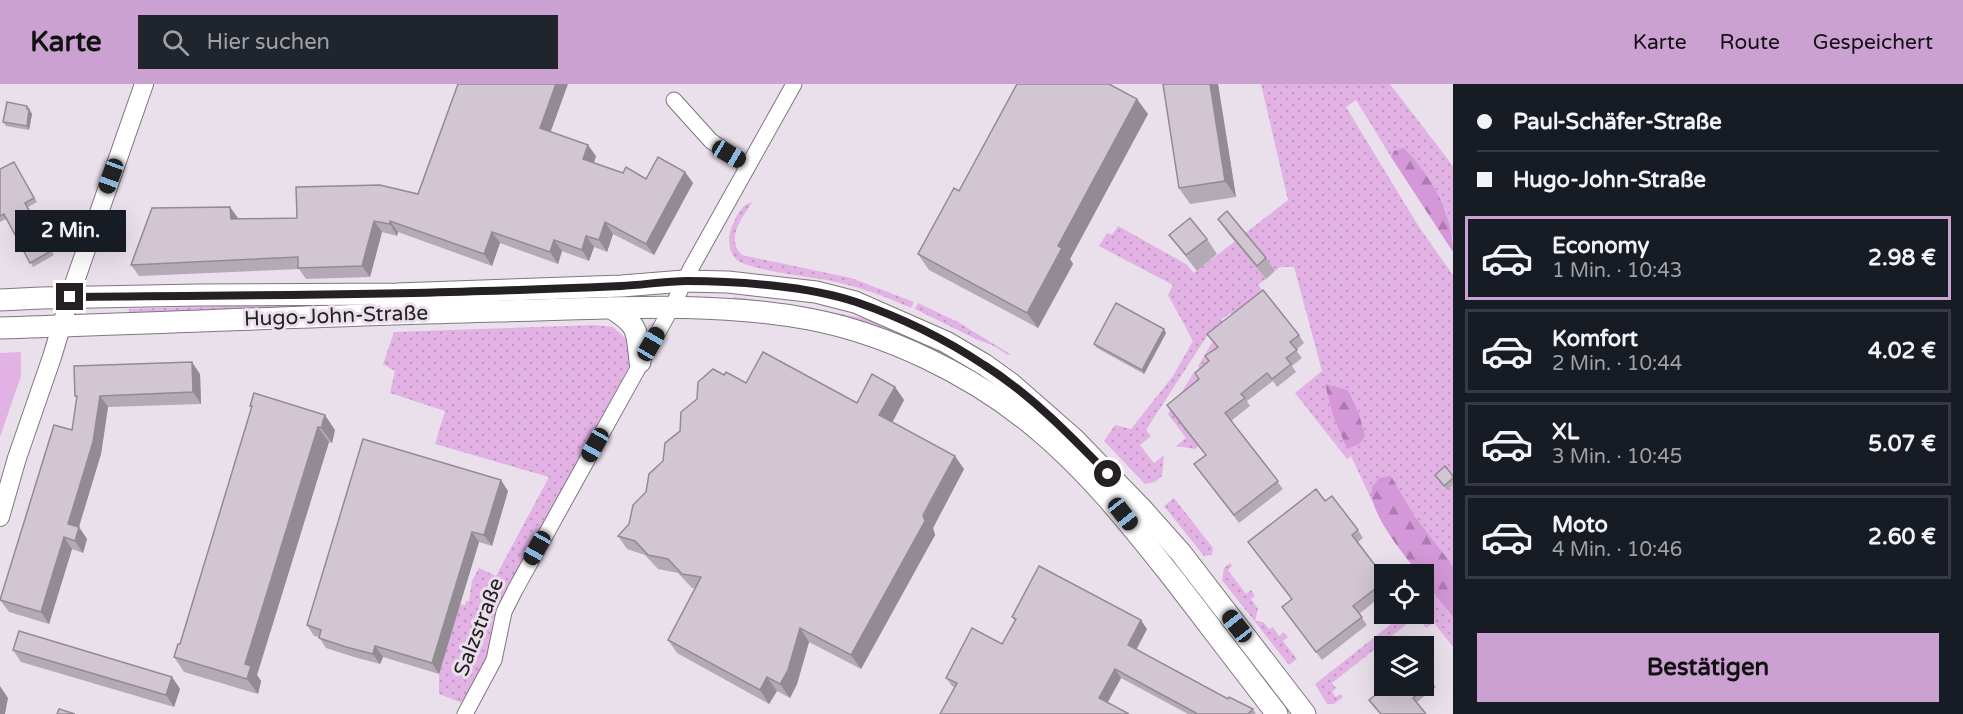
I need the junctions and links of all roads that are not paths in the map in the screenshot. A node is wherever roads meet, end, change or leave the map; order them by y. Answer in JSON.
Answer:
{"nodes":[{"id":1,"x":144,"y":84,"type":"edge"},
{"id":2,"x":794,"y":84,"type":"edge"},
{"id":3,"x":674,"y":99,"type":"dead end"},
{"id":4,"x":748,"y":166,"type":"junction"},
{"id":5,"x":684,"y":281,"type":"junction"},
{"id":6,"x":70,"y":297,"type":"junction"},
{"id":7,"x":0,"y":300,"type":"edge"},
{"id":8,"x":672,"y":307,"type":"junction"},
{"id":9,"x":611,"y":308,"type":"junction"},
{"id":10,"x":61,"y":326,"type":"junction"},
{"id":11,"x":0,"y":328,"type":"edge"},
{"id":12,"x":640,"y":362,"type":"junction"},
{"id":13,"x":0,"y":517,"type":"edge"},
{"id":14,"x":465,"y":714,"type":"edge"},
{"id":15,"x":1277,"y":714,"type":"edge"},
{"id":16,"x":1305,"y":714,"type":"edge"}],
"edges":[{"from":1,"to":6,"type":"street"},
{"from":2,"to":4,"type":"street","name":"Salzstraße"},
{"from":3,"to":4,"type":"street"},
{"from":4,"to":5,"type":"street","name":"Salzstraße"},
{"from":5,"to":6,"type":"main road","name":"Hugo-John-Straße"},
{"from":5,"to":8,"type":"street","name":"Salzstraße"},
{"from":5,"to":16,"type":"main road","name":"Hugo-John-Straße"},
{"from":6,"to":7,"type":"main road","name":"Hugo-John-Straße"},
{"from":6,"to":10,"type":"street"},
{"from":8,"to":9,"type":"main road","name":"Hugo-John-Straße"},
{"from":8,"to":12,"type":"street","name":"Salzstraße"},
{"from":8,"to":15,"type":"main road","name":"Hugo-John-Straße"},
{"from":9,"to":10,"type":"main road","name":"Hugo-John-Straße"},
{"from":9,"to":12,"type":"main road"},
{"from":10,"to":11,"type":"main road","name":"Hugo-John-Straße"},
{"from":10,"to":13,"type":"street"},
{"from":12,"to":14,"type":"street","name":"Salzstraße"}]}
